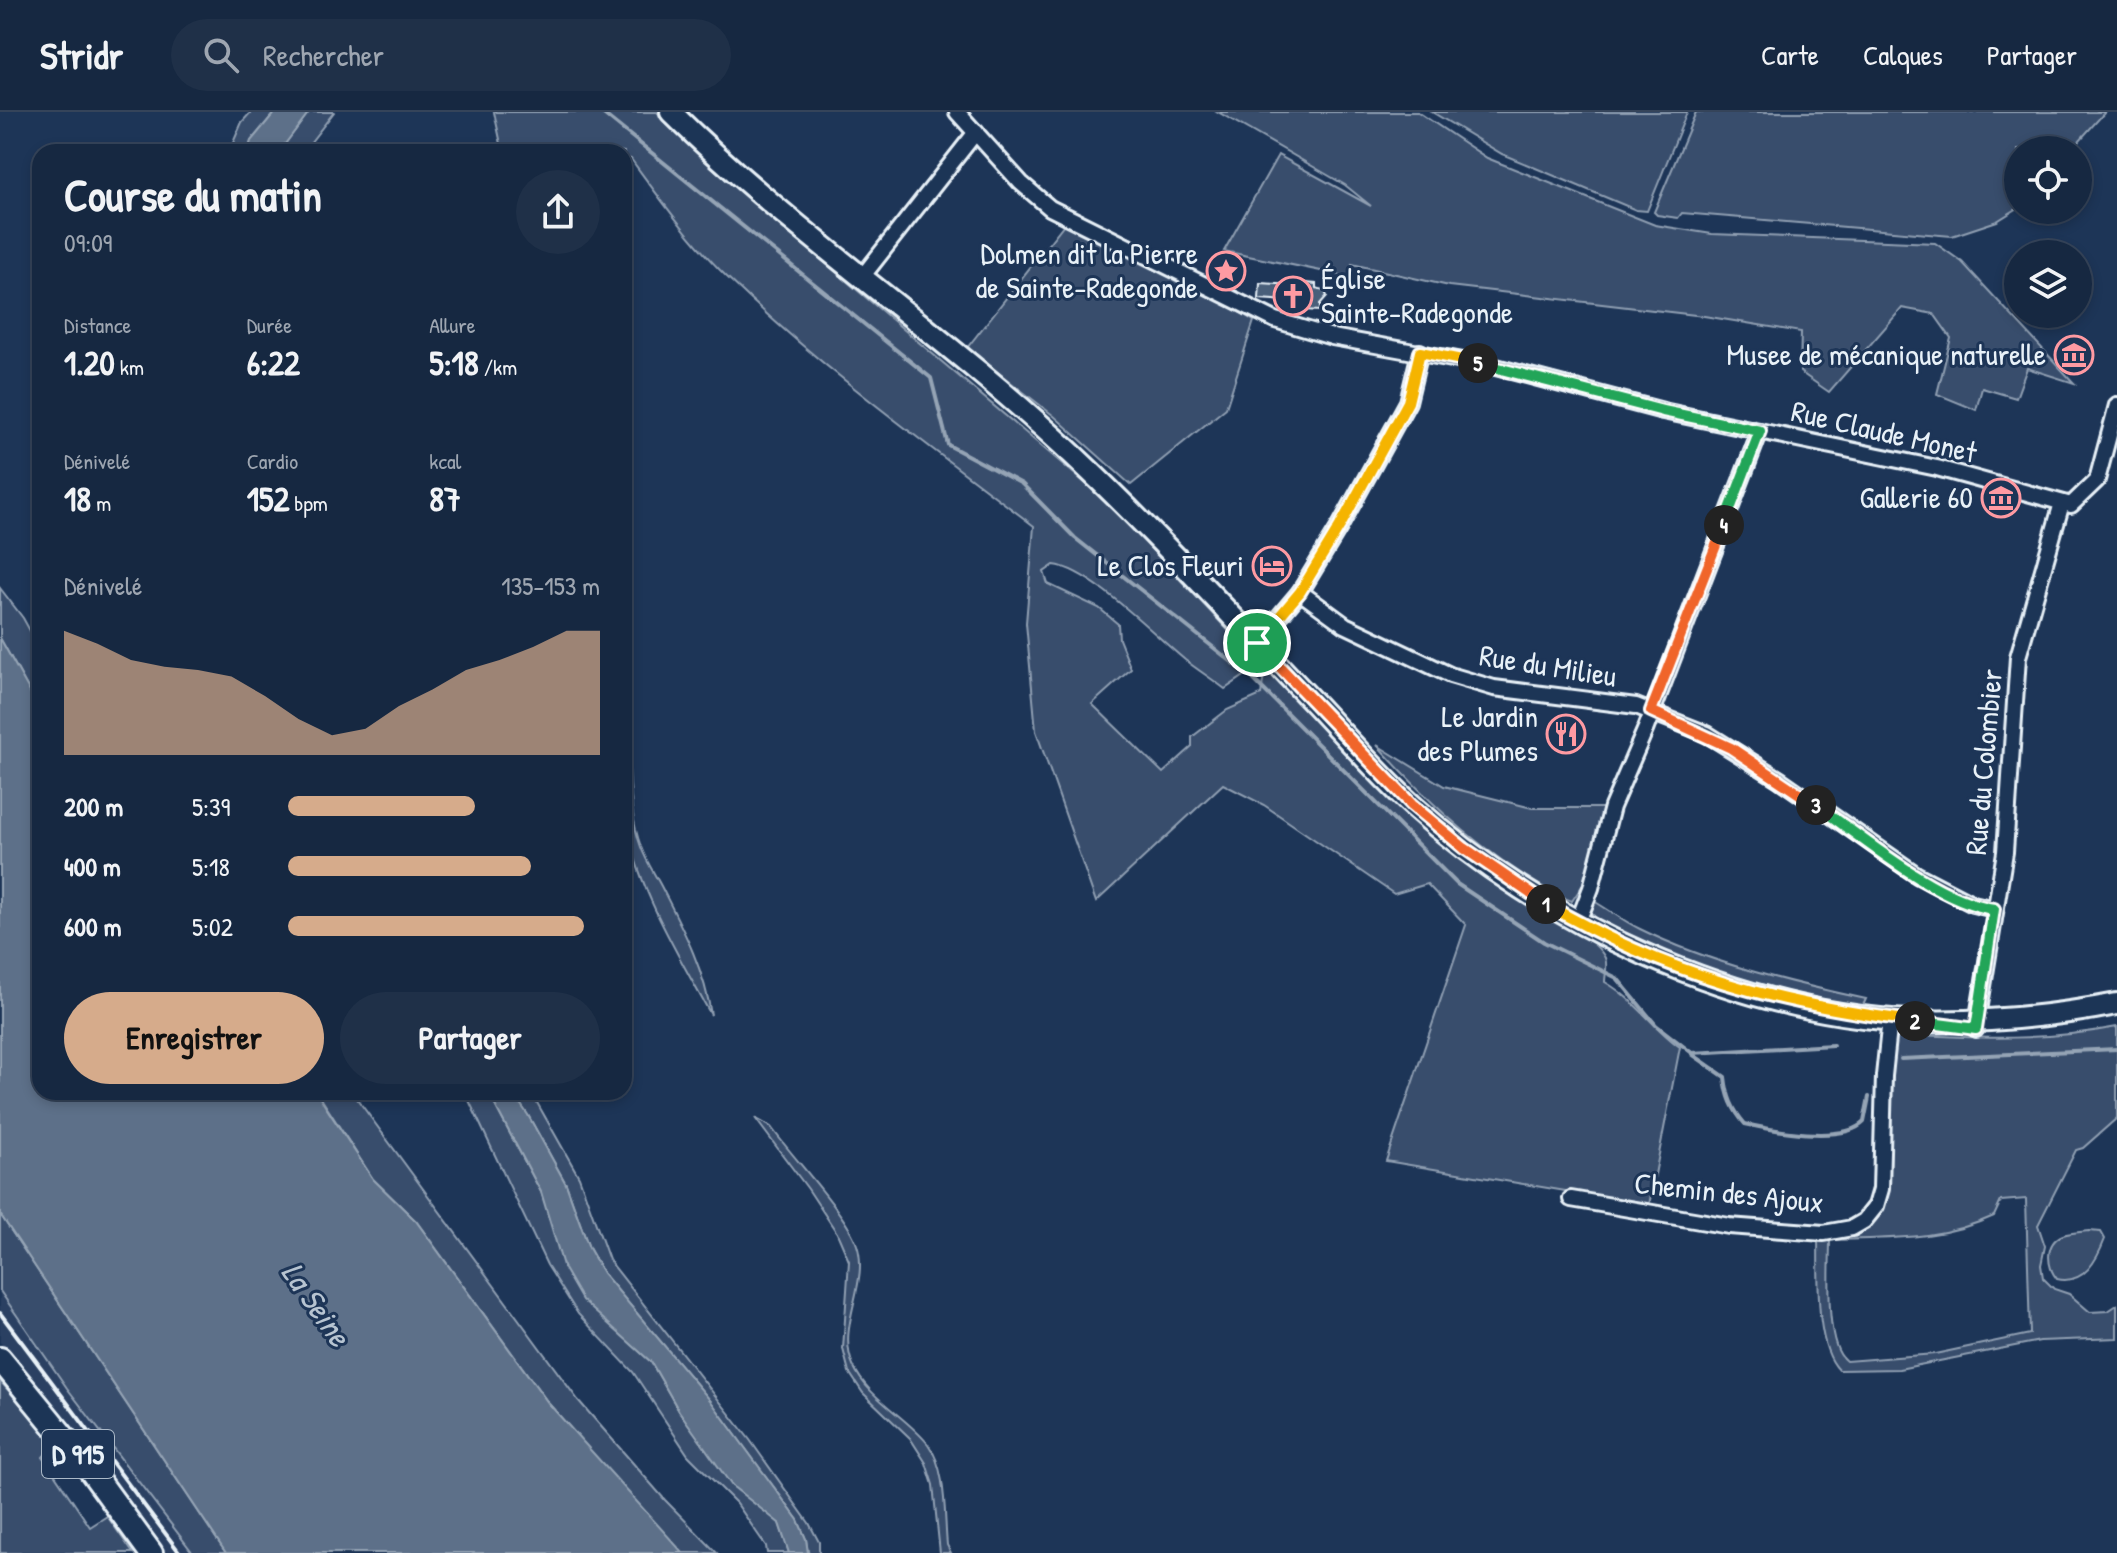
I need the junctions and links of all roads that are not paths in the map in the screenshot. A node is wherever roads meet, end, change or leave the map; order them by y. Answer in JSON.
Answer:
{"nodes":[{"id":1,"x":671,"y":112,"type":"edge"},
{"id":2,"x":960,"y":113,"type":"edge"},
{"id":3,"x":976,"y":132,"type":"junction"},
{"id":4,"x":862,"y":277,"type":"junction"},
{"id":5,"x":1420,"y":352,"type":"junction"},
{"id":6,"x":2117,"y":405,"type":"edge"},
{"id":7,"x":1760,"y":431,"type":"junction"},
{"id":8,"x":2062,"y":503,"type":"junction"},
{"id":9,"x":1300,"y":592,"type":"junction"},
{"id":10,"x":1257,"y":643,"type":"junction"},
{"id":11,"x":1651,"y":711,"type":"junction"},
{"id":12,"x":1994,"y":909,"type":"junction"},
{"id":13,"x":1578,"y":922,"type":"junction"},
{"id":14,"x":2117,"y":1004,"type":"edge"},
{"id":15,"x":2117,"y":1016,"type":"edge"},
{"id":16,"x":1890,"y":1019,"type":"junction"},
{"id":17,"x":1977,"y":1024,"type":"junction"},
{"id":18,"x":1571,"y":1199,"type":"dead end"},
{"id":19,"x":0,"y":1359,"type":"edge"},
{"id":20,"x":151,"y":1553,"type":"edge"}],
"edges":[{"from":1,"to":4,"type":"main road"},
{"from":2,"to":3,"type":"street","name":"Rue Claude Monet"},
{"from":3,"to":4,"type":"street"},
{"from":3,"to":5,"type":"street","name":"Rue Claude Monet"},
{"from":4,"to":10,"type":"main road"},
{"from":5,"to":7,"type":"street","name":"Rue Claude Monet"},
{"from":5,"to":9,"type":"street"},
{"from":6,"to":8,"type":"street"},
{"from":7,"to":8,"type":"street","name":"Rue Claude Monet"},
{"from":7,"to":11,"type":"street"},
{"from":8,"to":12,"type":"street","name":"Rue du Colombier"},
{"from":9,"to":10,"type":"street"},
{"from":9,"to":11,"type":"street","name":"Rue du Milieu"},
{"from":10,"to":13,"type":"main road"},
{"from":11,"to":12,"type":"street","name":"Rue du Milieu"},
{"from":11,"to":13,"type":"street"},
{"from":12,"to":17,"type":"street","name":"Rue du Colombier"},
{"from":13,"to":16,"type":"main road"},
{"from":14,"to":17,"type":"main road"},
{"from":15,"to":17,"type":"main road"},
{"from":16,"to":17,"type":"main road"},
{"from":16,"to":18,"type":"street","name":"Chemin des Ajoux"},
{"from":19,"to":20,"type":"main road","number":"D 915"}]}
